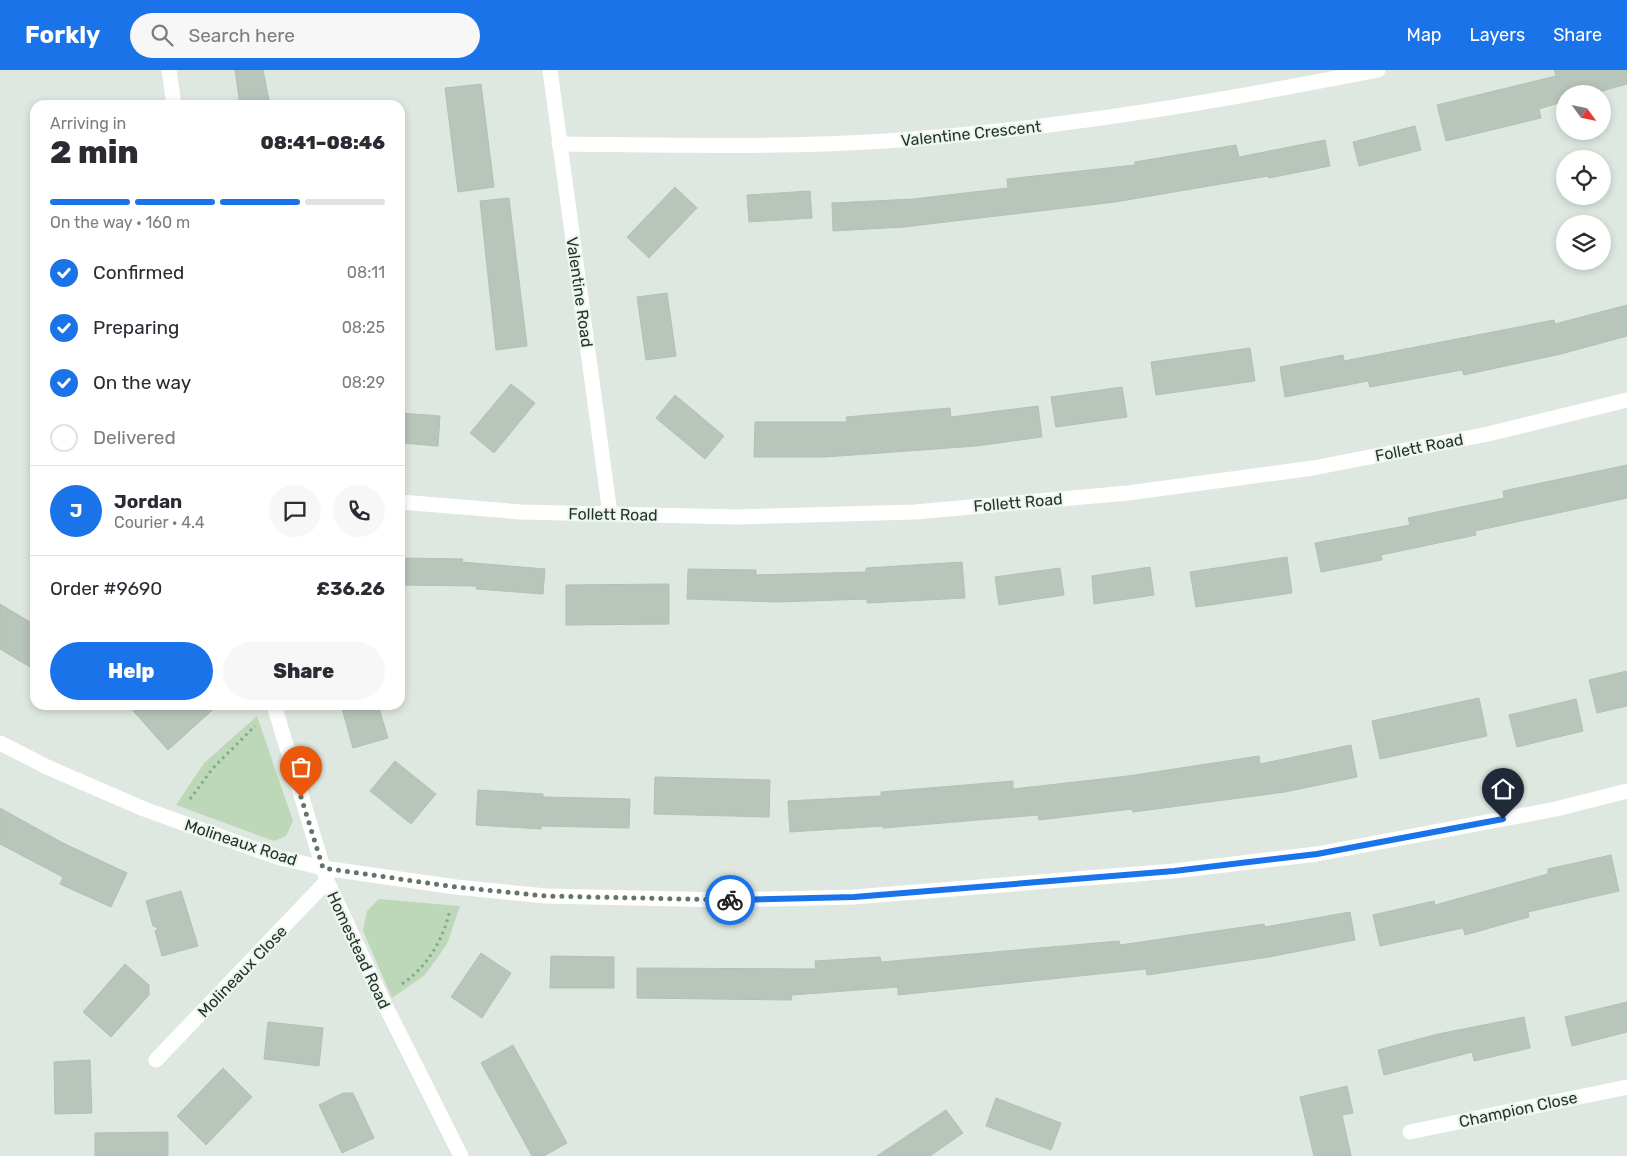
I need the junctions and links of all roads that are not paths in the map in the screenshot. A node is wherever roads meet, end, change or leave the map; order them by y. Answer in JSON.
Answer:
{"nodes":[{"id":1,"x":169,"y":70,"type":"edge"},
{"id":2,"x":550,"y":70,"type":"edge"},
{"id":3,"x":1378,"y":70,"type":"edge"},
{"id":4,"x":173,"y":100,"type":"edge"},
{"id":5,"x":559,"y":144,"type":"junction"},
{"id":6,"x":1627,"y":400,"type":"edge"},
{"id":7,"x":405,"y":502,"type":"edge"},
{"id":8,"x":610,"y":514,"type":"junction"},
{"id":9,"x":275,"y":710,"type":"edge"},
{"id":10,"x":0,"y":743,"type":"edge"},
{"id":11,"x":1627,"y":791,"type":"edge"},
{"id":12,"x":325,"y":874,"type":"junction"},
{"id":13,"x":156,"y":1060,"type":"dead end"},
{"id":14,"x":1627,"y":1087,"type":"edge"},
{"id":15,"x":1410,"y":1132,"type":"dead end"},
{"id":16,"x":461,"y":1156,"type":"edge"}],
"edges":[{"from":1,"to":4,"type":"street"},
{"from":2,"to":5,"type":"street","name":"Valentine Road"},
{"from":3,"to":5,"type":"street","name":"Valentine Crescent"},
{"from":5,"to":8,"type":"street","name":"Valentine Road"},
{"from":6,"to":8,"type":"street","name":"Follett Road"},
{"from":7,"to":8,"type":"street","name":"Follett Road"},
{"from":9,"to":12,"type":"street","name":"Homestead Road"},
{"from":10,"to":12,"type":"street","name":"Molineaux Road"},
{"from":11,"to":12,"type":"street","name":"Molineaux Road"},
{"from":12,"to":13,"type":"street","name":"Molineaux Close"},
{"from":12,"to":16,"type":"street","name":"Homestead Road"},
{"from":14,"to":15,"type":"street","name":"Champion Close"}]}
